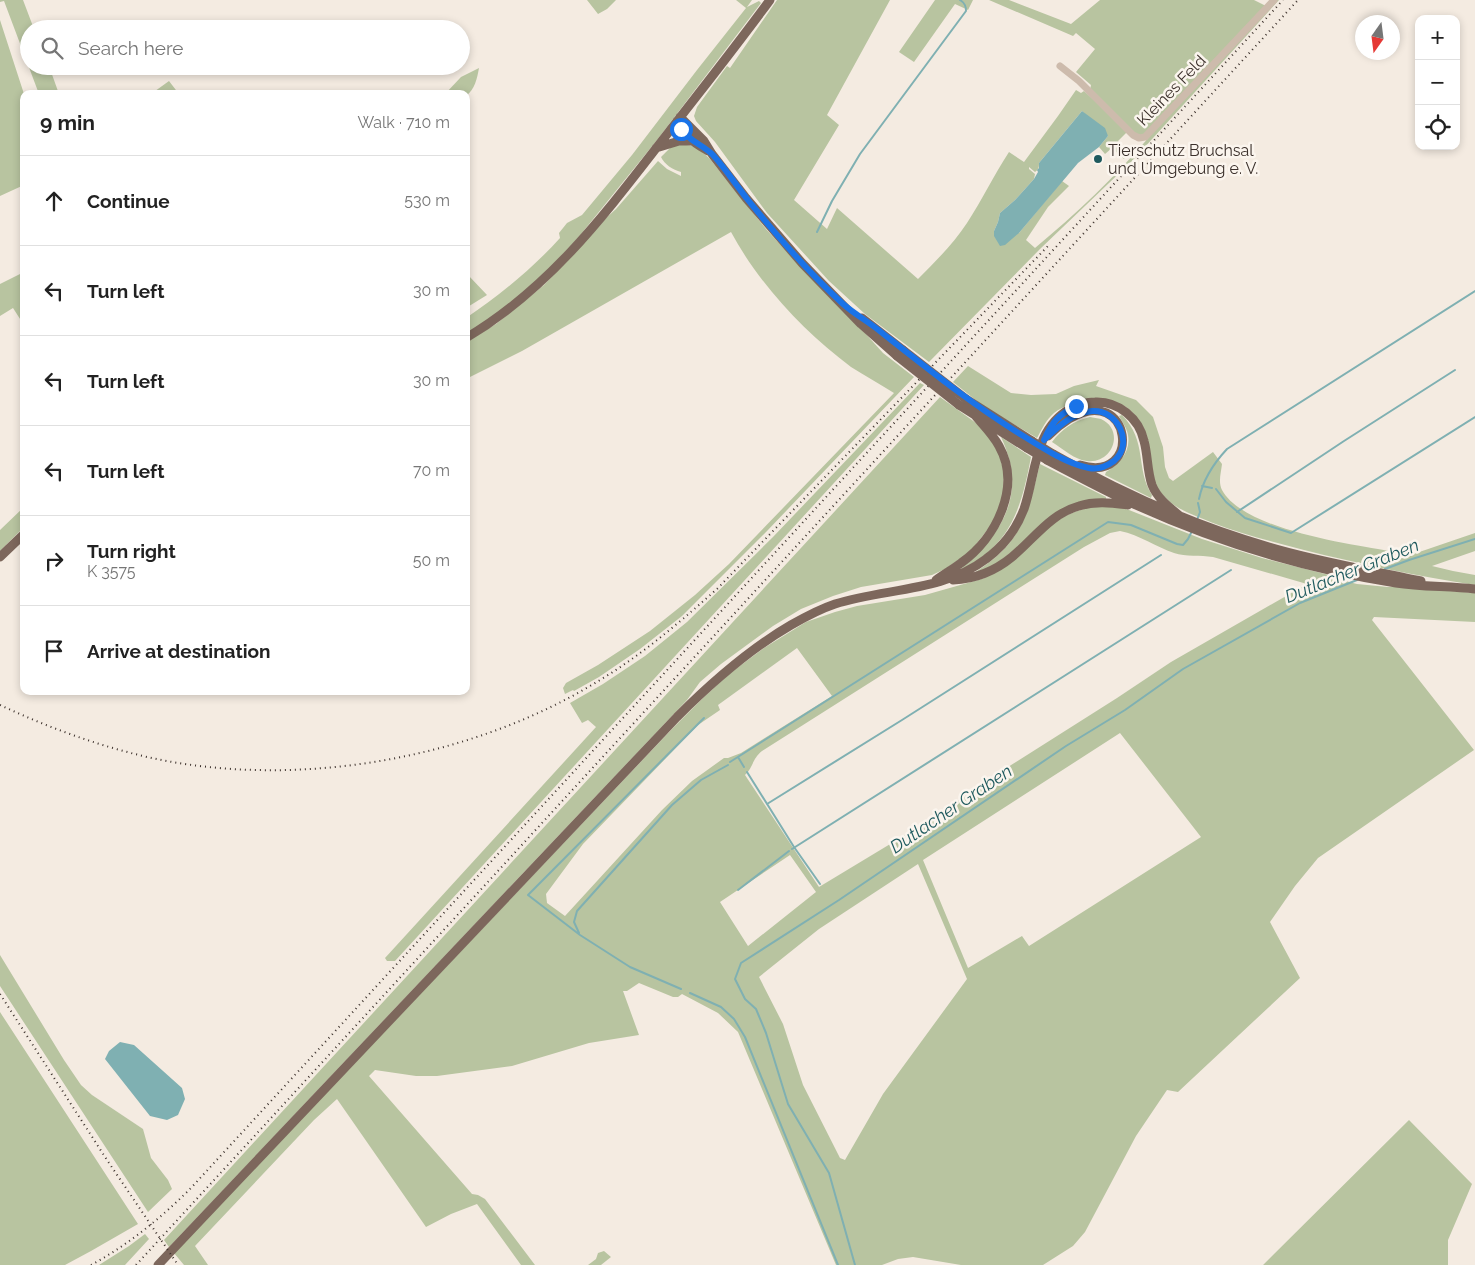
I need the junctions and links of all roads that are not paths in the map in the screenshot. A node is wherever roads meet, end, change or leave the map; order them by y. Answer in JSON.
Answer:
{"nodes":[{"id":1,"x":770,"y":0,"type":"edge"},
{"id":2,"x":1274,"y":0,"type":"edge"},
{"id":3,"x":1060,"y":66,"type":"dead end"},
{"id":4,"x":679,"y":119,"type":"junction"},
{"id":5,"x":693,"y":141,"type":"junction"},
{"id":6,"x":656,"y":148,"type":"junction"},
{"id":7,"x":712,"y":154,"type":"junction"},
{"id":8,"x":470,"y":335,"type":"edge"},
{"id":9,"x":963,"y":402,"type":"junction"},
{"id":10,"x":973,"y":413,"type":"junction"},
{"id":11,"x":1044,"y":440,"type":"junction"},
{"id":12,"x":1029,"y":445,"type":"junction"},
{"id":13,"x":1050,"y":457,"type":"junction"},
{"id":14,"x":1063,"y":460,"type":"junction"},
{"id":15,"x":1138,"y":506,"type":"junction"},
{"id":16,"x":1180,"y":516,"type":"junction"},
{"id":17,"x":1187,"y":523,"type":"junction"},
{"id":18,"x":1217,"y":534,"type":"junction"},
{"id":19,"x":20,"y":538,"type":"edge"},
{"id":20,"x":0,"y":557,"type":"edge"},
{"id":21,"x":943,"y":581,"type":"junction"},
{"id":22,"x":929,"y":585,"type":"junction"},
{"id":23,"x":1443,"y":586,"type":"junction"},
{"id":24,"x":1475,"y":589,"type":"edge"},
{"id":25,"x":158,"y":1265,"type":"edge"}],
"edges":[{"from":1,"to":4,"type":"main road"},
{"from":2,"to":3,"type":"street","name":"Kleines Feld"},
{"from":4,"to":5,"type":"main road"},
{"from":4,"to":6,"type":"main road"},
{"from":4,"to":7,"type":"main road"},
{"from":5,"to":6,"type":"main road"},
{"from":5,"to":7,"type":"main road"},
{"from":6,"to":8,"type":"main road"},
{"from":7,"to":9,"type":"main road","bridge":true},
{"from":9,"to":10,"type":"main road"},
{"from":9,"to":12,"type":"main road"},
{"from":10,"to":12,"type":"main road"},
{"from":10,"to":22,"type":"main road"},
{"from":11,"to":14,"type":"main road"},
{"from":11,"to":16,"type":"main road"},
{"from":11,"to":21,"type":"main road"},
{"from":12,"to":13,"type":"main road","bridge":true},
{"from":13,"to":14,"type":"main road"},
{"from":13,"to":15,"type":"main road"},
{"from":14,"to":16,"type":"main road"},
{"from":15,"to":17,"type":"main road"},
{"from":15,"to":21,"type":"main road"},
{"from":16,"to":17,"type":"main road"},
{"from":17,"to":18,"type":"main road"},
{"from":18,"to":23,"type":"main road"},
{"from":18,"to":23,"type":"main road"},
{"from":19,"to":20,"type":"main road"},
{"from":21,"to":22,"type":"main road"},
{"from":22,"to":25,"type":"main road"},
{"from":23,"to":24,"type":"main road"}]}
